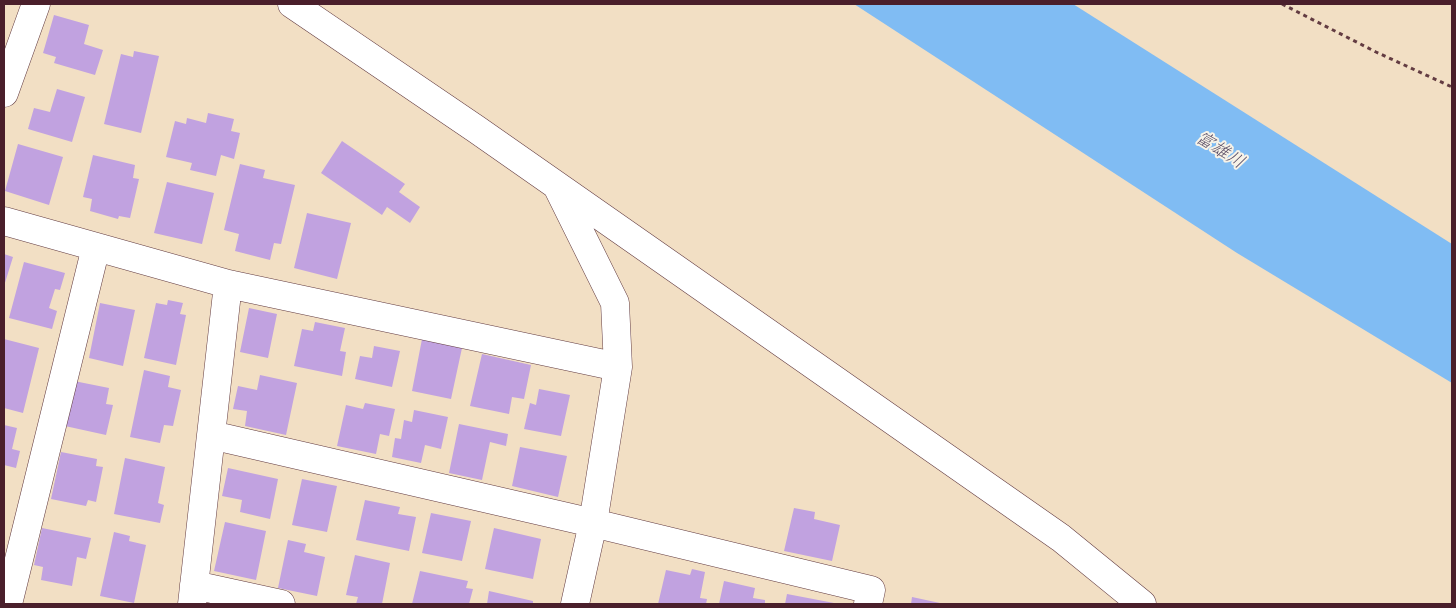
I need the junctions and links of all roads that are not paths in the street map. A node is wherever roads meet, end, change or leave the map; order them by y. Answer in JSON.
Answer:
{"nodes":[{"id":1,"x":36,"y":4,"type":"edge"},
{"id":2,"x":292,"y":4,"type":"edge"},
{"id":3,"x":4,"y":93,"type":"edge"},
{"id":4,"x":556,"y":185,"type":"junction"},
{"id":5,"x":4,"y":221,"type":"edge"},
{"id":6,"x":96,"y":247,"type":"junction"},
{"id":7,"x":228,"y":284,"type":"junction"},
{"id":8,"x":618,"y":367,"type":"junction"},
{"id":9,"x":211,"y":435,"type":"junction"},
{"id":10,"x":593,"y":523,"type":"junction"},
{"id":11,"x":193,"y":594,"type":"edge"},
{"id":12,"x":8,"y":604,"type":"edge"},
{"id":13,"x":281,"y":604,"type":"edge"},
{"id":14,"x":576,"y":604,"type":"edge"},
{"id":15,"x":868,"y":604,"type":"edge"},
{"id":16,"x":1142,"y":604,"type":"edge"}],
"edges":[{"from":1,"to":3,"type":"street"},
{"from":2,"to":4,"type":"street"},
{"from":4,"to":8,"type":"street"},
{"from":4,"to":16,"type":"street"},
{"from":5,"to":6,"type":"street"},
{"from":6,"to":7,"type":"street"},
{"from":6,"to":12,"type":"street"},
{"from":7,"to":8,"type":"street"},
{"from":7,"to":9,"type":"street"},
{"from":8,"to":10,"type":"street"},
{"from":9,"to":10,"type":"street"},
{"from":9,"to":11,"type":"street"},
{"from":10,"to":14,"type":"street"},
{"from":10,"to":15,"type":"street"},
{"from":11,"to":13,"type":"street"}]}
